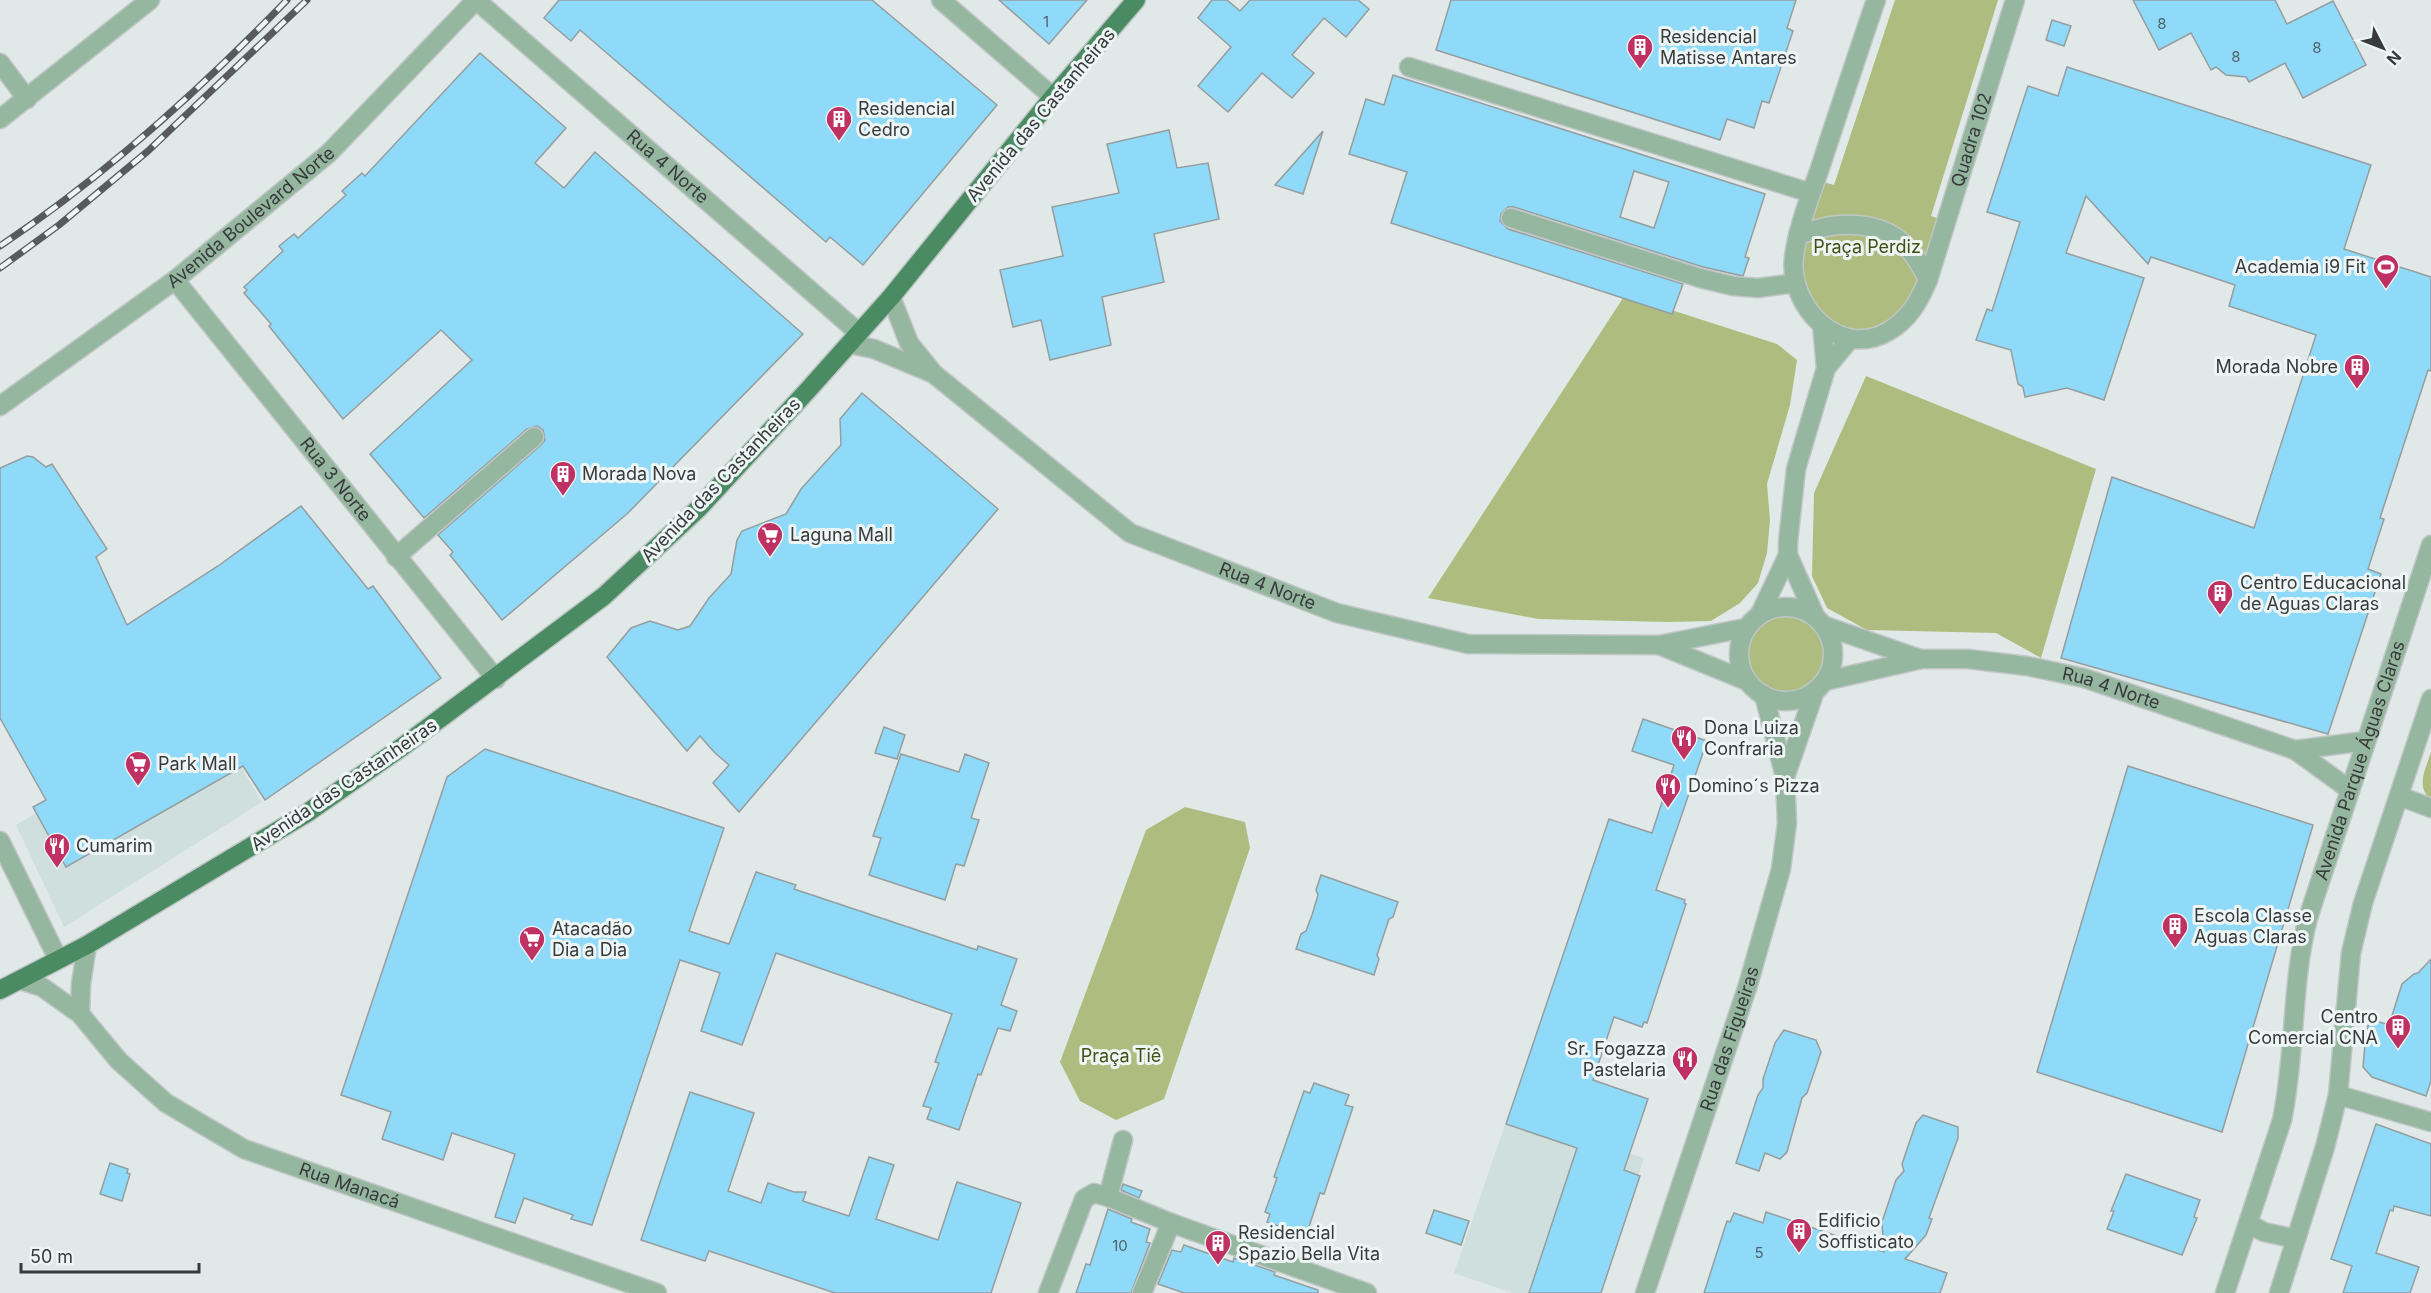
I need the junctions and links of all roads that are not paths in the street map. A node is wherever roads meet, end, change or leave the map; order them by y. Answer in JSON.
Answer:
{"nodes":[{"id":1,"x":150,"y":0,"type":"edge"},
{"id":2,"x":476,"y":0,"type":"edge"},
{"id":3,"x":941,"y":0,"type":"edge"},
{"id":4,"x":1136,"y":0,"type":"edge"},
{"id":5,"x":1876,"y":0,"type":"edge"},
{"id":6,"x":2015,"y":0,"type":"edge"},
{"id":7,"x":0,"y":63,"type":"edge"},
{"id":8,"x":1409,"y":67,"type":"dead end"},
{"id":9,"x":1053,"y":98,"type":"junction"},
{"id":10,"x":27,"y":99,"type":"junction"},
{"id":11,"x":0,"y":120,"type":"edge"},
{"id":12,"x":1811,"y":193,"type":"junction"},
{"id":13,"x":1510,"y":218,"type":"dead end"},
{"id":14,"x":1798,"y":235,"type":"junction"},
{"id":15,"x":175,"y":280,"type":"junction"},
{"id":16,"x":1928,"y":280,"type":"junction"},
{"id":17,"x":1795,"y":283,"type":"junction"},
{"id":18,"x":891,"y":297,"type":"junction"},
{"id":19,"x":1822,"y":326,"type":"junction"},
{"id":20,"x":854,"y":338,"type":"junction"},
{"id":21,"x":1850,"y":339,"type":"junction"},
{"id":22,"x":1826,"y":368,"type":"junction"},
{"id":23,"x":934,"y":374,"type":"junction"},
{"id":24,"x":0,"y":406,"type":"edge"},
{"id":25,"x":534,"y":437,"type":"dead end"},
{"id":26,"x":2431,"y":545,"type":"edge"},
{"id":27,"x":1788,"y":555,"type":"junction"},
{"id":28,"x":396,"y":557,"type":"junction"},
{"id":29,"x":1760,"y":614,"type":"junction"},
{"id":30,"x":1820,"y":621,"type":"junction"},
{"id":31,"x":1745,"y":628,"type":"junction"},
{"id":32,"x":1659,"y":645,"type":"junction"},
{"id":33,"x":1922,"y":659,"type":"junction"},
{"id":34,"x":496,"y":679,"type":"junction"},
{"id":35,"x":1747,"y":681,"type":"junction"},
{"id":36,"x":1820,"y":686,"type":"junction"},
{"id":37,"x":1764,"y":695,"type":"junction"},
{"id":38,"x":2431,"y":699,"type":"edge"},
{"id":39,"x":2366,"y":741,"type":"junction"},
{"id":40,"x":2295,"y":750,"type":"junction"},
{"id":41,"x":1785,"y":777,"type":"junction"},
{"id":42,"x":2350,"y":790,"type":"junction"},
{"id":43,"x":2399,"y":796,"type":"junction"},
{"id":44,"x":2431,"y":808,"type":"edge"},
{"id":45,"x":0,"y":841,"type":"edge"},
{"id":46,"x":87,"y":945,"type":"junction"},
{"id":47,"x":58,"y":959,"type":"junction"},
{"id":48,"x":20,"y":980,"type":"junction"},
{"id":49,"x":0,"y":990,"type":"edge"},
{"id":50,"x":80,"y":1014,"type":"junction"},
{"id":51,"x":2338,"y":1095,"type":"junction"},
{"id":52,"x":2431,"y":1122,"type":"edge"},
{"id":53,"x":1123,"y":1140,"type":"dead end"},
{"id":54,"x":1108,"y":1197,"type":"junction"},
{"id":55,"x":1171,"y":1223,"type":"junction"},
{"id":56,"x":2249,"y":1224,"type":"junction"},
{"id":57,"x":2296,"y":1239,"type":"junction"},
{"id":58,"x":657,"y":1293,"type":"edge"},
{"id":59,"x":1048,"y":1293,"type":"edge"},
{"id":60,"x":1142,"y":1293,"type":"edge"},
{"id":61,"x":1367,"y":1293,"type":"edge"},
{"id":62,"x":1645,"y":1293,"type":"edge"},
{"id":63,"x":2225,"y":1293,"type":"edge"},
{"id":64,"x":2279,"y":1293,"type":"edge"}],
"edges":[{"from":1,"to":10,"type":"street"},
{"from":2,"to":15,"type":"street","name":"Avenida Boulevard Norte"},
{"from":2,"to":20,"type":"street","name":"Rua 4 Norte"},
{"from":3,"to":9,"type":"street"},
{"from":4,"to":9,"type":"main road","name":"Avenida das Castanheiras"},
{"from":5,"to":12,"type":"street"},
{"from":6,"to":16,"type":"street","name":"Quadra 102"},
{"from":7,"to":10,"type":"street"},
{"from":8,"to":12,"type":"street"},
{"from":9,"to":18,"type":"main road","name":"Avenida das Castanheiras"},
{"from":10,"to":11,"type":"street"},
{"from":12,"to":14,"type":"street"},
{"from":13,"to":17,"type":"street"},
{"from":14,"to":16,"type":"street"},
{"from":14,"to":17,"type":"street"},
{"from":15,"to":24,"type":"street","name":"Avenida Boulevard Norte"},
{"from":15,"to":28,"type":"street","name":"Rua 3 Norte"},
{"from":16,"to":21,"type":"street","name":"Quadra 102"},
{"from":17,"to":19,"type":"street"},
{"from":18,"to":20,"type":"main road","name":"Avenida das Castanheiras"},
{"from":18,"to":23,"type":"street","name":"Rua 4 Norte"},
{"from":19,"to":21,"type":"street"},
{"from":19,"to":22,"type":"street"},
{"from":20,"to":23,"type":"street","name":"Rua 4 Norte"},
{"from":20,"to":34,"type":"main road","name":"Avenida das Castanheiras"},
{"from":21,"to":22,"type":"street"},
{"from":22,"to":27,"type":"street"},
{"from":23,"to":32,"type":"street","name":"Rua 4 Norte"},
{"from":25,"to":28,"type":"street"},
{"from":26,"to":39,"type":"street","name":"Avenida Parque Águas Claras"},
{"from":27,"to":29,"type":"street"},
{"from":27,"to":30,"type":"street"},
{"from":28,"to":34,"type":"street","name":"Rua 3 Norte"},
{"from":29,"to":30,"type":"street"},
{"from":29,"to":31,"type":"street"},
{"from":30,"to":33,"type":"street","name":"Rua 4 Norte"},
{"from":30,"to":36,"type":"street"},
{"from":31,"to":32,"type":"street","name":"Rua 4 Norte"},
{"from":31,"to":35,"type":"street"},
{"from":32,"to":35,"type":"street","name":"Rua 4 Norte"},
{"from":33,"to":36,"type":"street","name":"Rua 4 Norte"},
{"from":33,"to":40,"type":"street","name":"Rua 4 Norte"},
{"from":34,"to":46,"type":"main road","name":"Avenida das Castanheiras"},
{"from":35,"to":37,"type":"street"},
{"from":36,"to":37,"type":"street"},
{"from":36,"to":41,"type":"street","name":"Rua das Figueiras"},
{"from":37,"to":41,"type":"street","name":"Rua das Figueiras"},
{"from":38,"to":43,"type":"street"},
{"from":39,"to":40,"type":"street","name":"Rua 4 Norte"},
{"from":39,"to":42,"type":"street","name":"Avenida Parque Águas Claras"},
{"from":40,"to":42,"type":"street","name":"Rua 4 Norte"},
{"from":41,"to":62,"type":"street","name":"Rua das Figueiras"},
{"from":42,"to":56,"type":"street","name":"Avenida Parque Águas Claras"},
{"from":43,"to":44,"type":"street"},
{"from":43,"to":51,"type":"street"},
{"from":45,"to":47,"type":"street"},
{"from":46,"to":47,"type":"main road","name":"Avenida das Castanheiras"},
{"from":46,"to":50,"type":"street"},
{"from":47,"to":48,"type":"main road","name":"Avenida das Castanheiras"},
{"from":48,"to":49,"type":"main road","name":"Avenida das Castanheiras"},
{"from":48,"to":50,"type":"street","name":"Rua Manacá"},
{"from":50,"to":58,"type":"street","name":"Rua Manacá"},
{"from":51,"to":52,"type":"street"},
{"from":51,"to":57,"type":"street"},
{"from":53,"to":54,"type":"street"},
{"from":54,"to":55,"type":"street"},
{"from":54,"to":59,"type":"street"},
{"from":55,"to":60,"type":"street"},
{"from":55,"to":61,"type":"street"},
{"from":56,"to":57,"type":"street"},
{"from":56,"to":63,"type":"street","name":"Avenida Parque Águas Claras"},
{"from":57,"to":64,"type":"street"}]}
